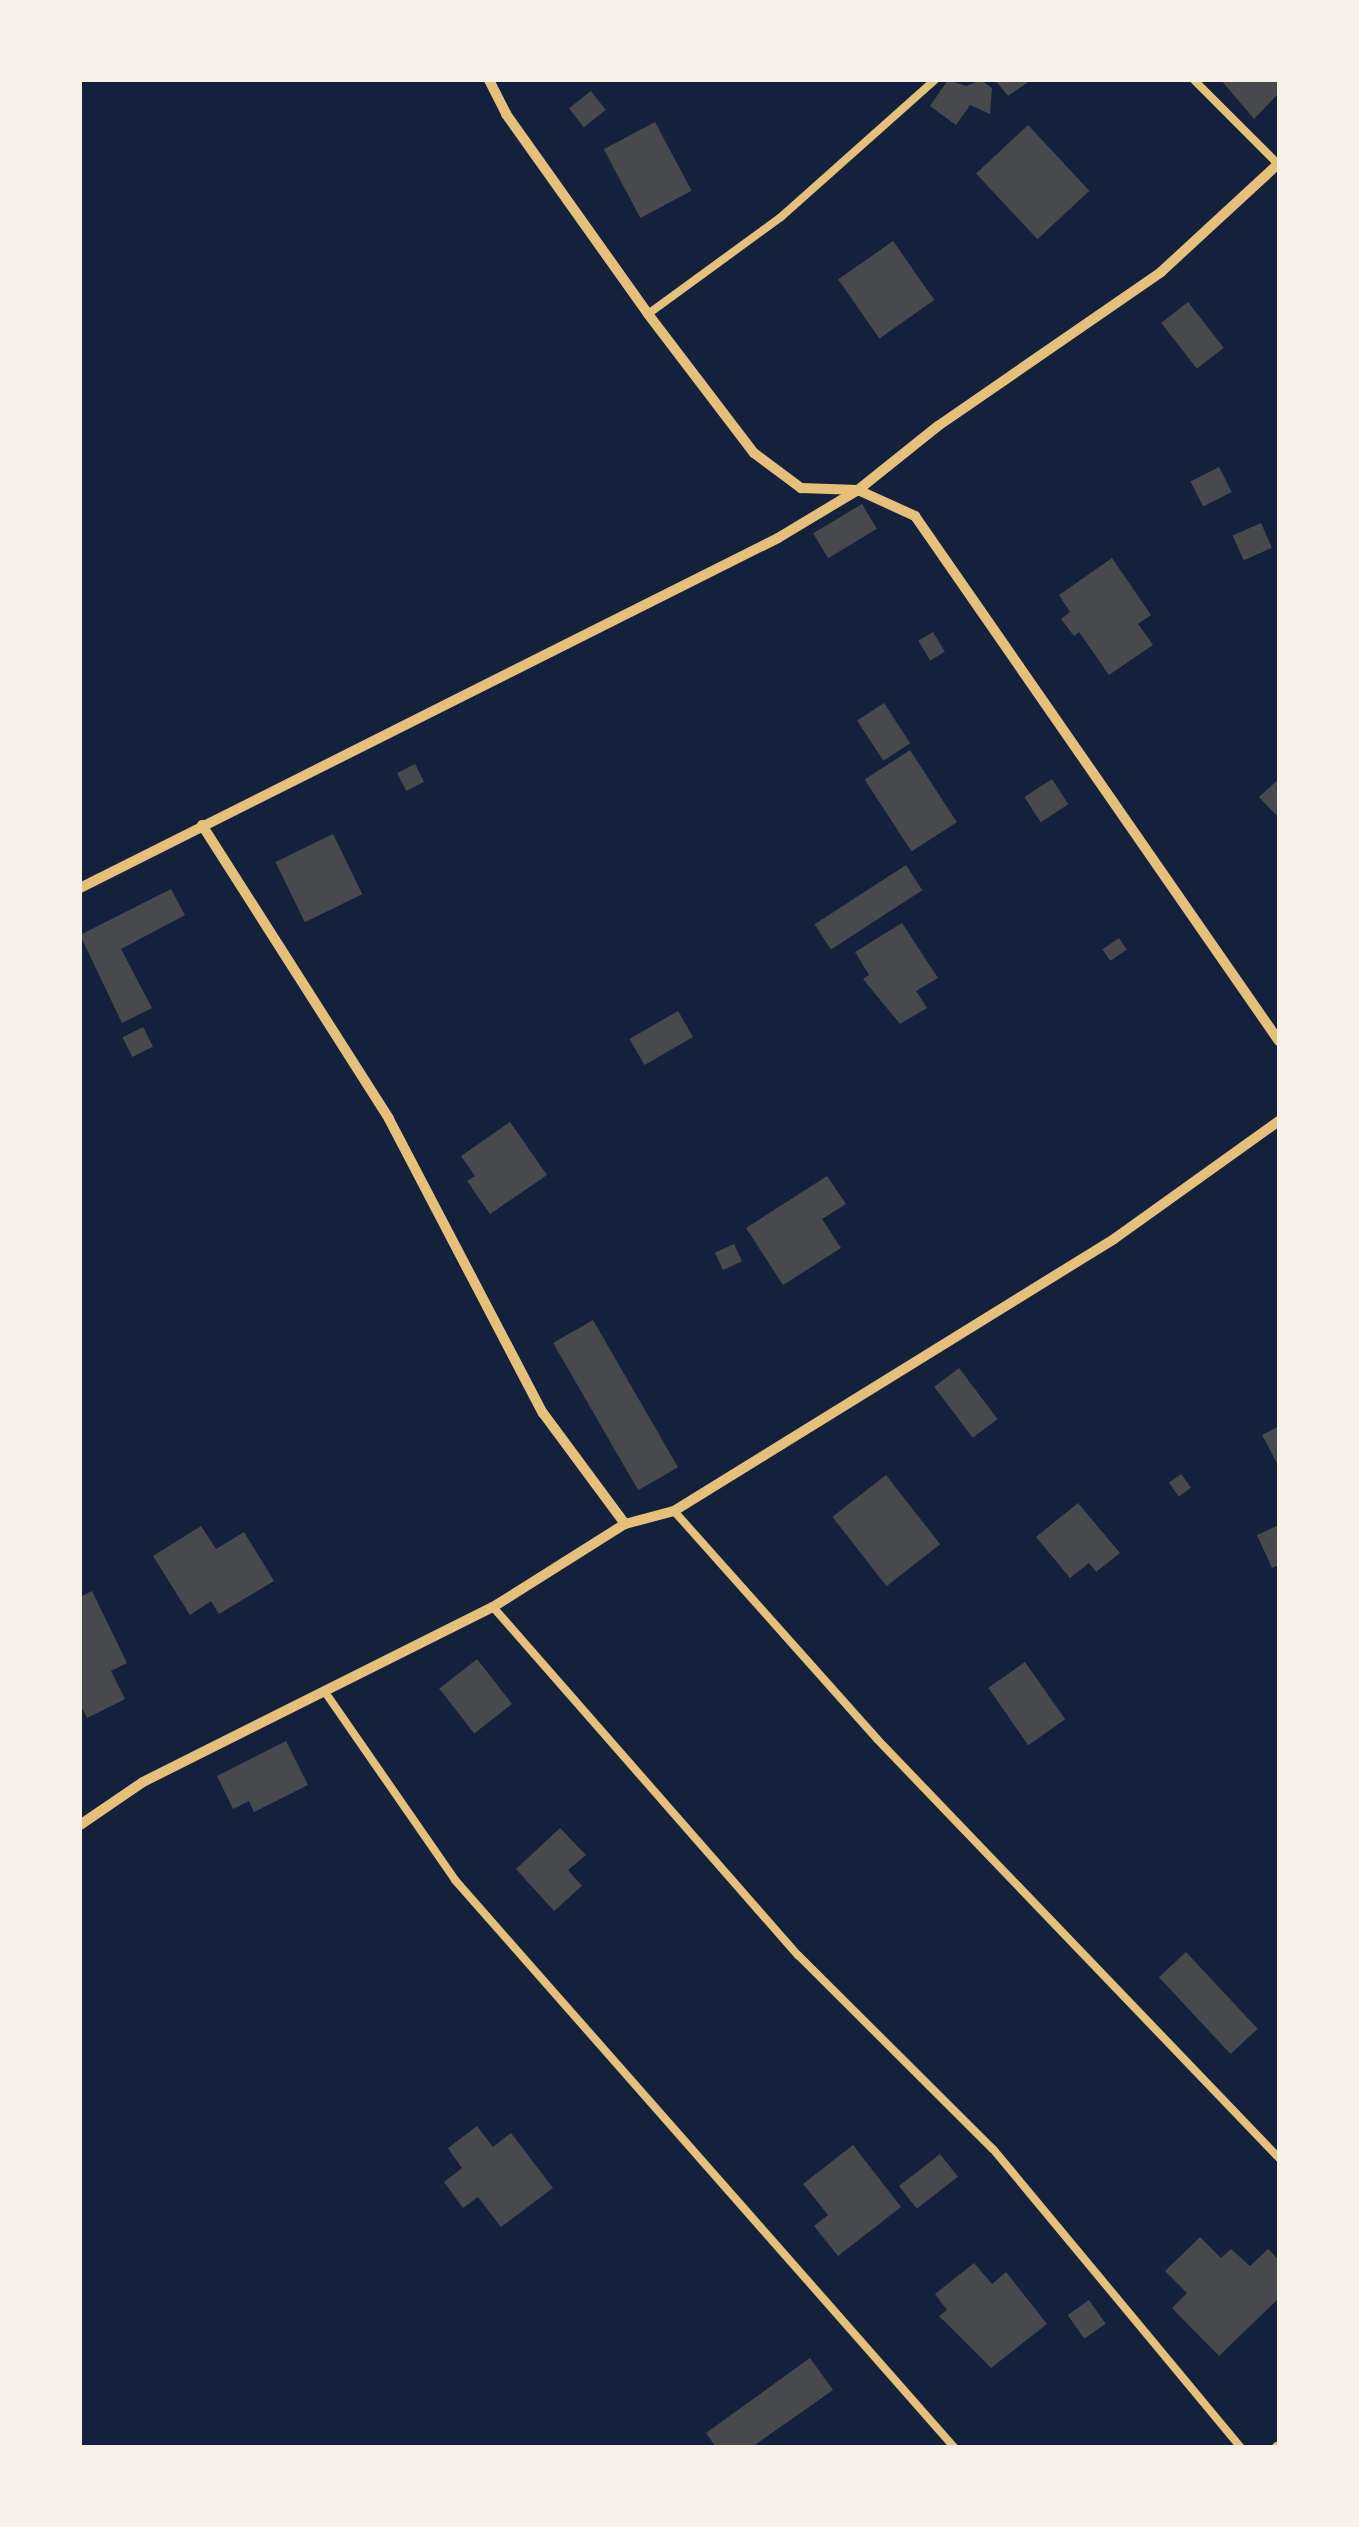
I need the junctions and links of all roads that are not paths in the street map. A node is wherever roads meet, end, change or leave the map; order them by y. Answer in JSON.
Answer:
{"nodes":[{"id":1,"x":489,"y":80,"type":"edge"},
{"id":2,"x":935,"y":80,"type":"edge"},
{"id":3,"x":1194,"y":80,"type":"edge"},
{"id":4,"x":1278,"y":163,"type":"edge"},
{"id":5,"x":648,"y":314,"type":"junction"},
{"id":6,"x":858,"y":490,"type":"junction"},
{"id":7,"x":202,"y":826,"type":"junction"},
{"id":8,"x":80,"y":888,"type":"edge"},
{"id":9,"x":1279,"y":1041,"type":"edge"},
{"id":10,"x":1279,"y":1121,"type":"edge"},
{"id":11,"x":674,"y":1512,"type":"junction"},
{"id":12,"x":625,"y":1524,"type":"junction"},
{"id":13,"x":493,"y":1607,"type":"junction"},
{"id":14,"x":325,"y":1692,"type":"junction"},
{"id":15,"x":80,"y":1824,"type":"edge"},
{"id":16,"x":1279,"y":2158,"type":"edge"},
{"id":17,"x":954,"y":2447,"type":"edge"},
{"id":18,"x":1240,"y":2447,"type":"edge"}],
"edges":[{"from":1,"to":5,"type":"street"},
{"from":2,"to":5,"type":"lane"},
{"from":3,"to":4,"type":"lane"},
{"from":4,"to":6,"type":"street"},
{"from":5,"to":6,"type":"street"},
{"from":6,"to":7,"type":"street"},
{"from":6,"to":9,"type":"street"},
{"from":7,"to":8,"type":"street"},
{"from":7,"to":12,"type":"street"},
{"from":10,"to":11,"type":"street"},
{"from":11,"to":12,"type":"street"},
{"from":11,"to":16,"type":"lane"},
{"from":12,"to":13,"type":"street"},
{"from":13,"to":14,"type":"street"},
{"from":13,"to":18,"type":"lane"},
{"from":14,"to":15,"type":"street"},
{"from":14,"to":17,"type":"lane"}]}
